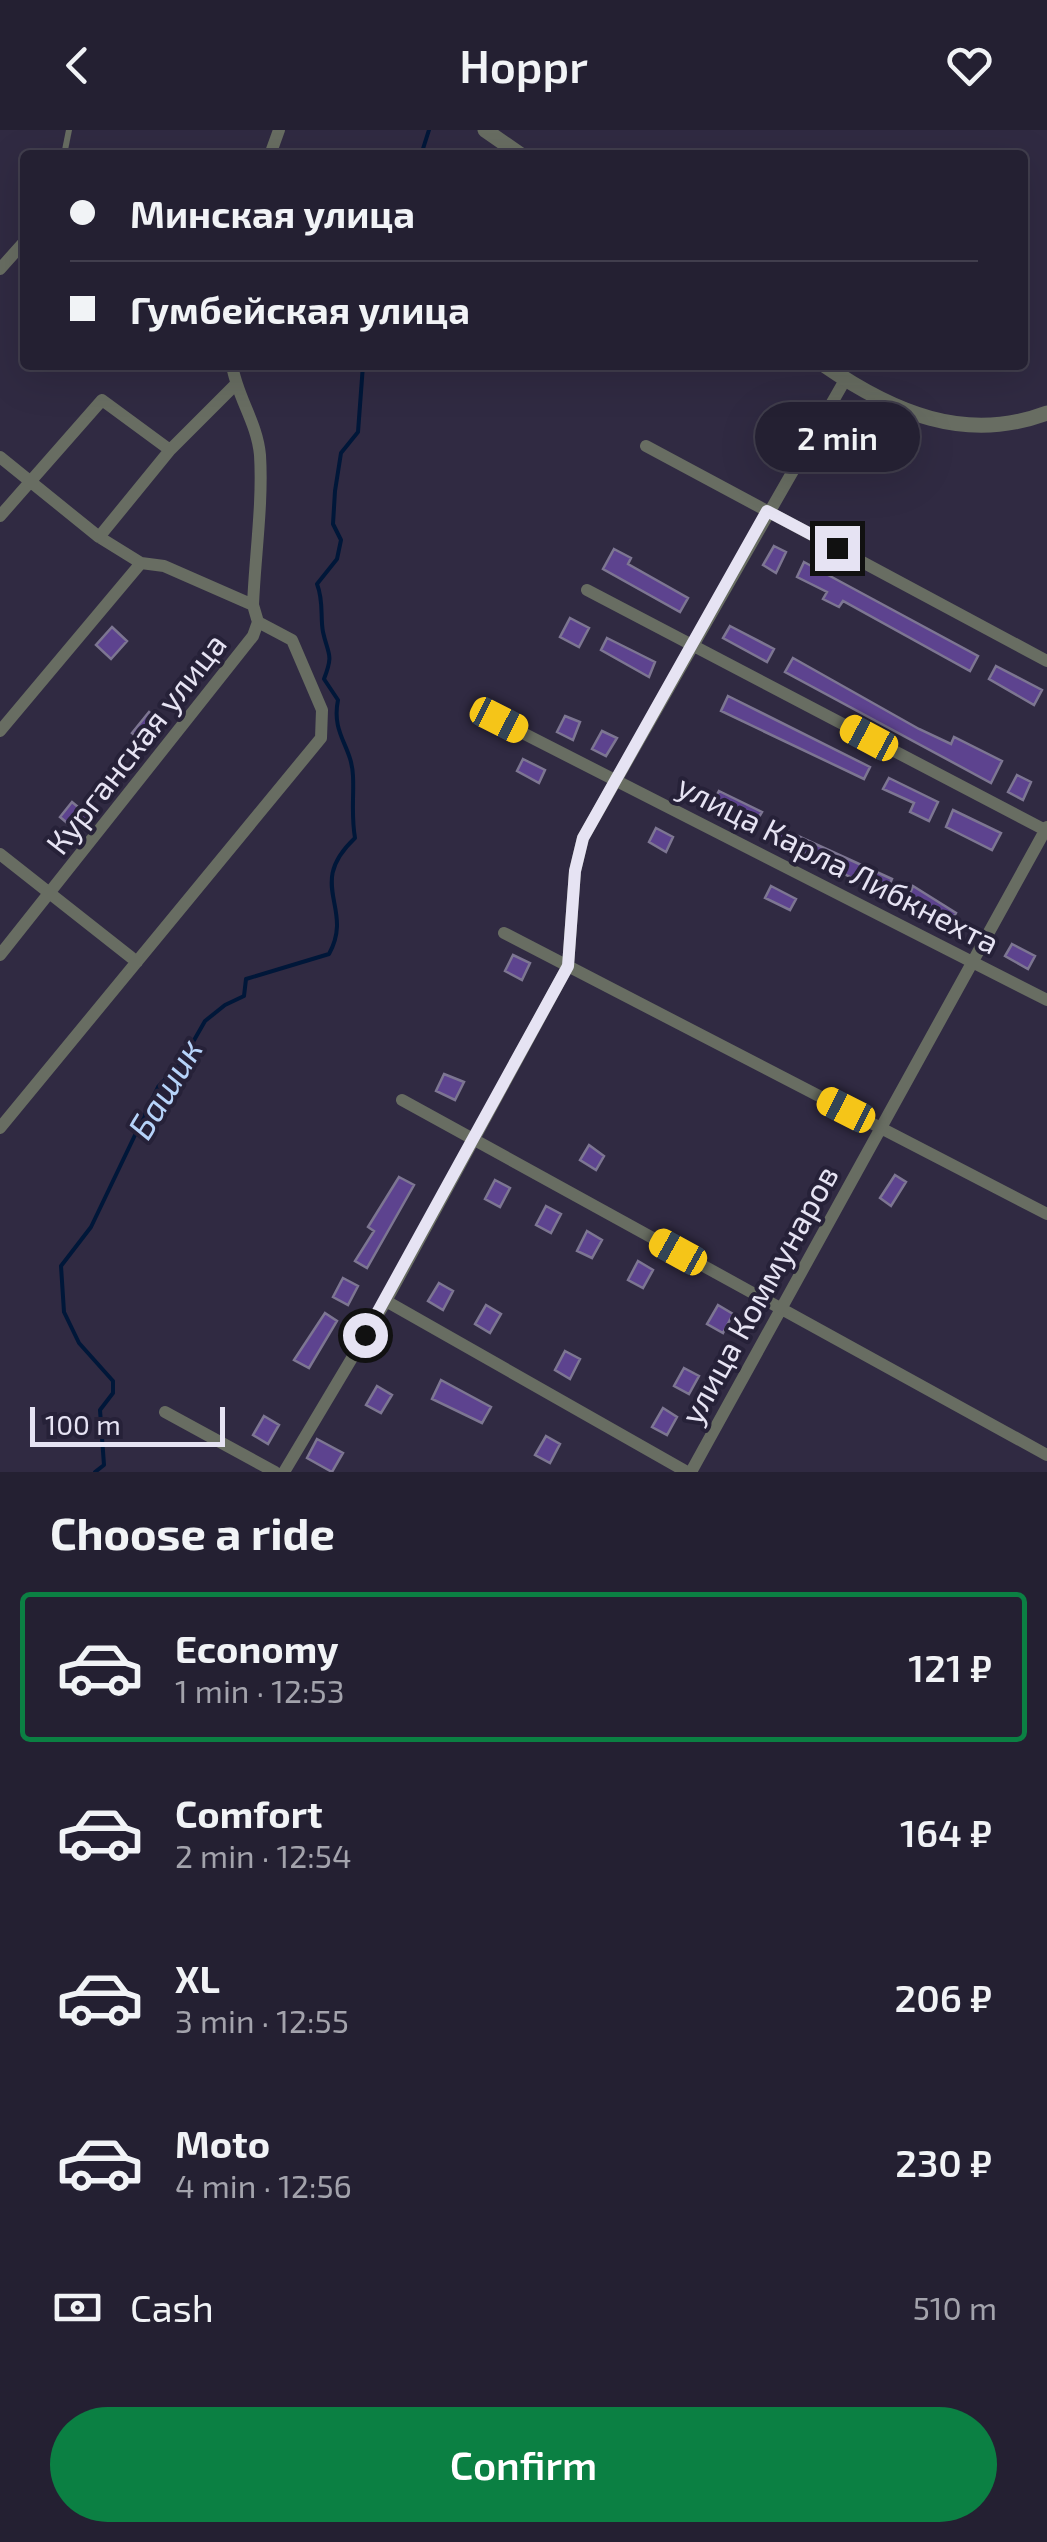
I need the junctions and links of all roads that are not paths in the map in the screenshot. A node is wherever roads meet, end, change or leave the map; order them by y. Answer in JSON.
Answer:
{"nodes":[{"id":1,"x":485,"y":130,"type":"edge"},
{"id":2,"x":514,"y":150,"type":"edge"},
{"id":3,"x":20,"y":247,"type":"edge"},
{"id":4,"x":0,"y":270,"type":"edge"},
{"id":5,"x":233,"y":370,"type":"edge"},
{"id":6,"x":831,"y":370,"type":"edge"},
{"id":7,"x":844,"y":380,"type":"junction"},
{"id":8,"x":235,"y":385,"type":"junction"},
{"id":9,"x":1047,"y":413,"type":"edge"},
{"id":10,"x":646,"y":446,"type":"dead end"},
{"id":11,"x":170,"y":450,"type":"junction"},
{"id":12,"x":0,"y":458,"type":"edge"},
{"id":13,"x":30,"y":482,"type":"junction"},
{"id":14,"x":767,"y":511,"type":"junction"},
{"id":15,"x":0,"y":516,"type":"edge"},
{"id":16,"x":99,"y":537,"type":"junction"},
{"id":17,"x":141,"y":563,"type":"junction"},
{"id":18,"x":587,"y":590,"type":"dead end"},
{"id":19,"x":253,"y":604,"type":"junction"},
{"id":20,"x":258,"y":622,"type":"junction"},
{"id":21,"x":692,"y":646,"type":"junction"},
{"id":22,"x":1047,"y":662,"type":"edge"},
{"id":23,"x":499,"y":720,"type":"dead end"},
{"id":24,"x":0,"y":731,"type":"edge"},
{"id":25,"x":618,"y":781,"type":"junction"},
{"id":26,"x":1046,"y":829,"type":"edge"},
{"id":27,"x":0,"y":854,"type":"edge"},
{"id":28,"x":51,"y":894,"type":"junction"},
{"id":29,"x":504,"y":933,"type":"dead end"},
{"id":30,"x":0,"y":954,"type":"edge"},
{"id":31,"x":138,"y":962,"type":"junction"},
{"id":32,"x":972,"y":962,"type":"junction"},
{"id":33,"x":568,"y":966,"type":"junction"},
{"id":34,"x":1047,"y":1000,"type":"edge"},
{"id":35,"x":402,"y":1100,"type":"dead end"},
{"id":36,"x":0,"y":1128,"type":"edge"},
{"id":37,"x":881,"y":1128,"type":"junction"},
{"id":38,"x":471,"y":1138,"type":"junction"},
{"id":39,"x":1047,"y":1214,"type":"edge"},
{"id":40,"x":386,"y":1301,"type":"junction"},
{"id":41,"x":781,"y":1309,"type":"junction"},
{"id":42,"x":164,"y":1412,"type":"dead end"},
{"id":43,"x":1047,"y":1456,"type":"edge"},
{"id":44,"x":275,"y":1472,"type":"edge"},
{"id":45,"x":284,"y":1472,"type":"edge"},
{"id":46,"x":689,"y":1472,"type":"edge"}],
"edges":[{"from":1,"to":2,"type":"street"},
{"from":3,"to":4,"type":"street"},
{"from":5,"to":8,"type":"street","name":"Курганская улица"},
{"from":6,"to":7,"type":"street"},
{"from":7,"to":9,"type":"street"},
{"from":7,"to":14,"type":"street"},
{"from":8,"to":11,"type":"street"},
{"from":8,"to":19,"type":"street","name":"Курганская улица"},
{"from":10,"to":14,"type":"street"},
{"from":11,"to":13,"type":"street"},
{"from":11,"to":16,"type":"street"},
{"from":12,"to":13,"type":"street"},
{"from":13,"to":15,"type":"street"},
{"from":13,"to":16,"type":"street"},
{"from":14,"to":21,"type":"street"},
{"from":14,"to":22,"type":"street"},
{"from":16,"to":17,"type":"street"},
{"from":17,"to":19,"type":"street"},
{"from":17,"to":24,"type":"street"},
{"from":18,"to":21,"type":"street"},
{"from":19,"to":20,"type":"street","name":"Курганская улица"},
{"from":20,"to":28,"type":"street","name":"Курганская улица"},
{"from":20,"to":31,"type":"street"},
{"from":21,"to":25,"type":"street"},
{"from":21,"to":26,"type":"street"},
{"from":23,"to":25,"type":"street","name":"улица Карла Либкнехта"},
{"from":25,"to":32,"type":"street","name":"улица Карла Либкнехта"},
{"from":25,"to":33,"type":"street"},
{"from":26,"to":32,"type":"street","name":"улица Коммунаров"},
{"from":27,"to":28,"type":"street"},
{"from":28,"to":30,"type":"street","name":"Курганская улица"},
{"from":28,"to":31,"type":"street"},
{"from":29,"to":33,"type":"street"},
{"from":31,"to":36,"type":"street"},
{"from":32,"to":34,"type":"street","name":"улица Карла Либкнехта"},
{"from":32,"to":37,"type":"street","name":"улица Коммунаров"},
{"from":33,"to":37,"type":"street"},
{"from":33,"to":38,"type":"street"},
{"from":35,"to":38,"type":"street"},
{"from":37,"to":39,"type":"street"},
{"from":37,"to":41,"type":"street","name":"улица Коммунаров"},
{"from":38,"to":40,"type":"street"},
{"from":38,"to":41,"type":"street"},
{"from":40,"to":45,"type":"street"},
{"from":40,"to":46,"type":"street"},
{"from":41,"to":43,"type":"street"},
{"from":41,"to":46,"type":"street","name":"улица Коммунаров"},
{"from":42,"to":44,"type":"street"}]}
